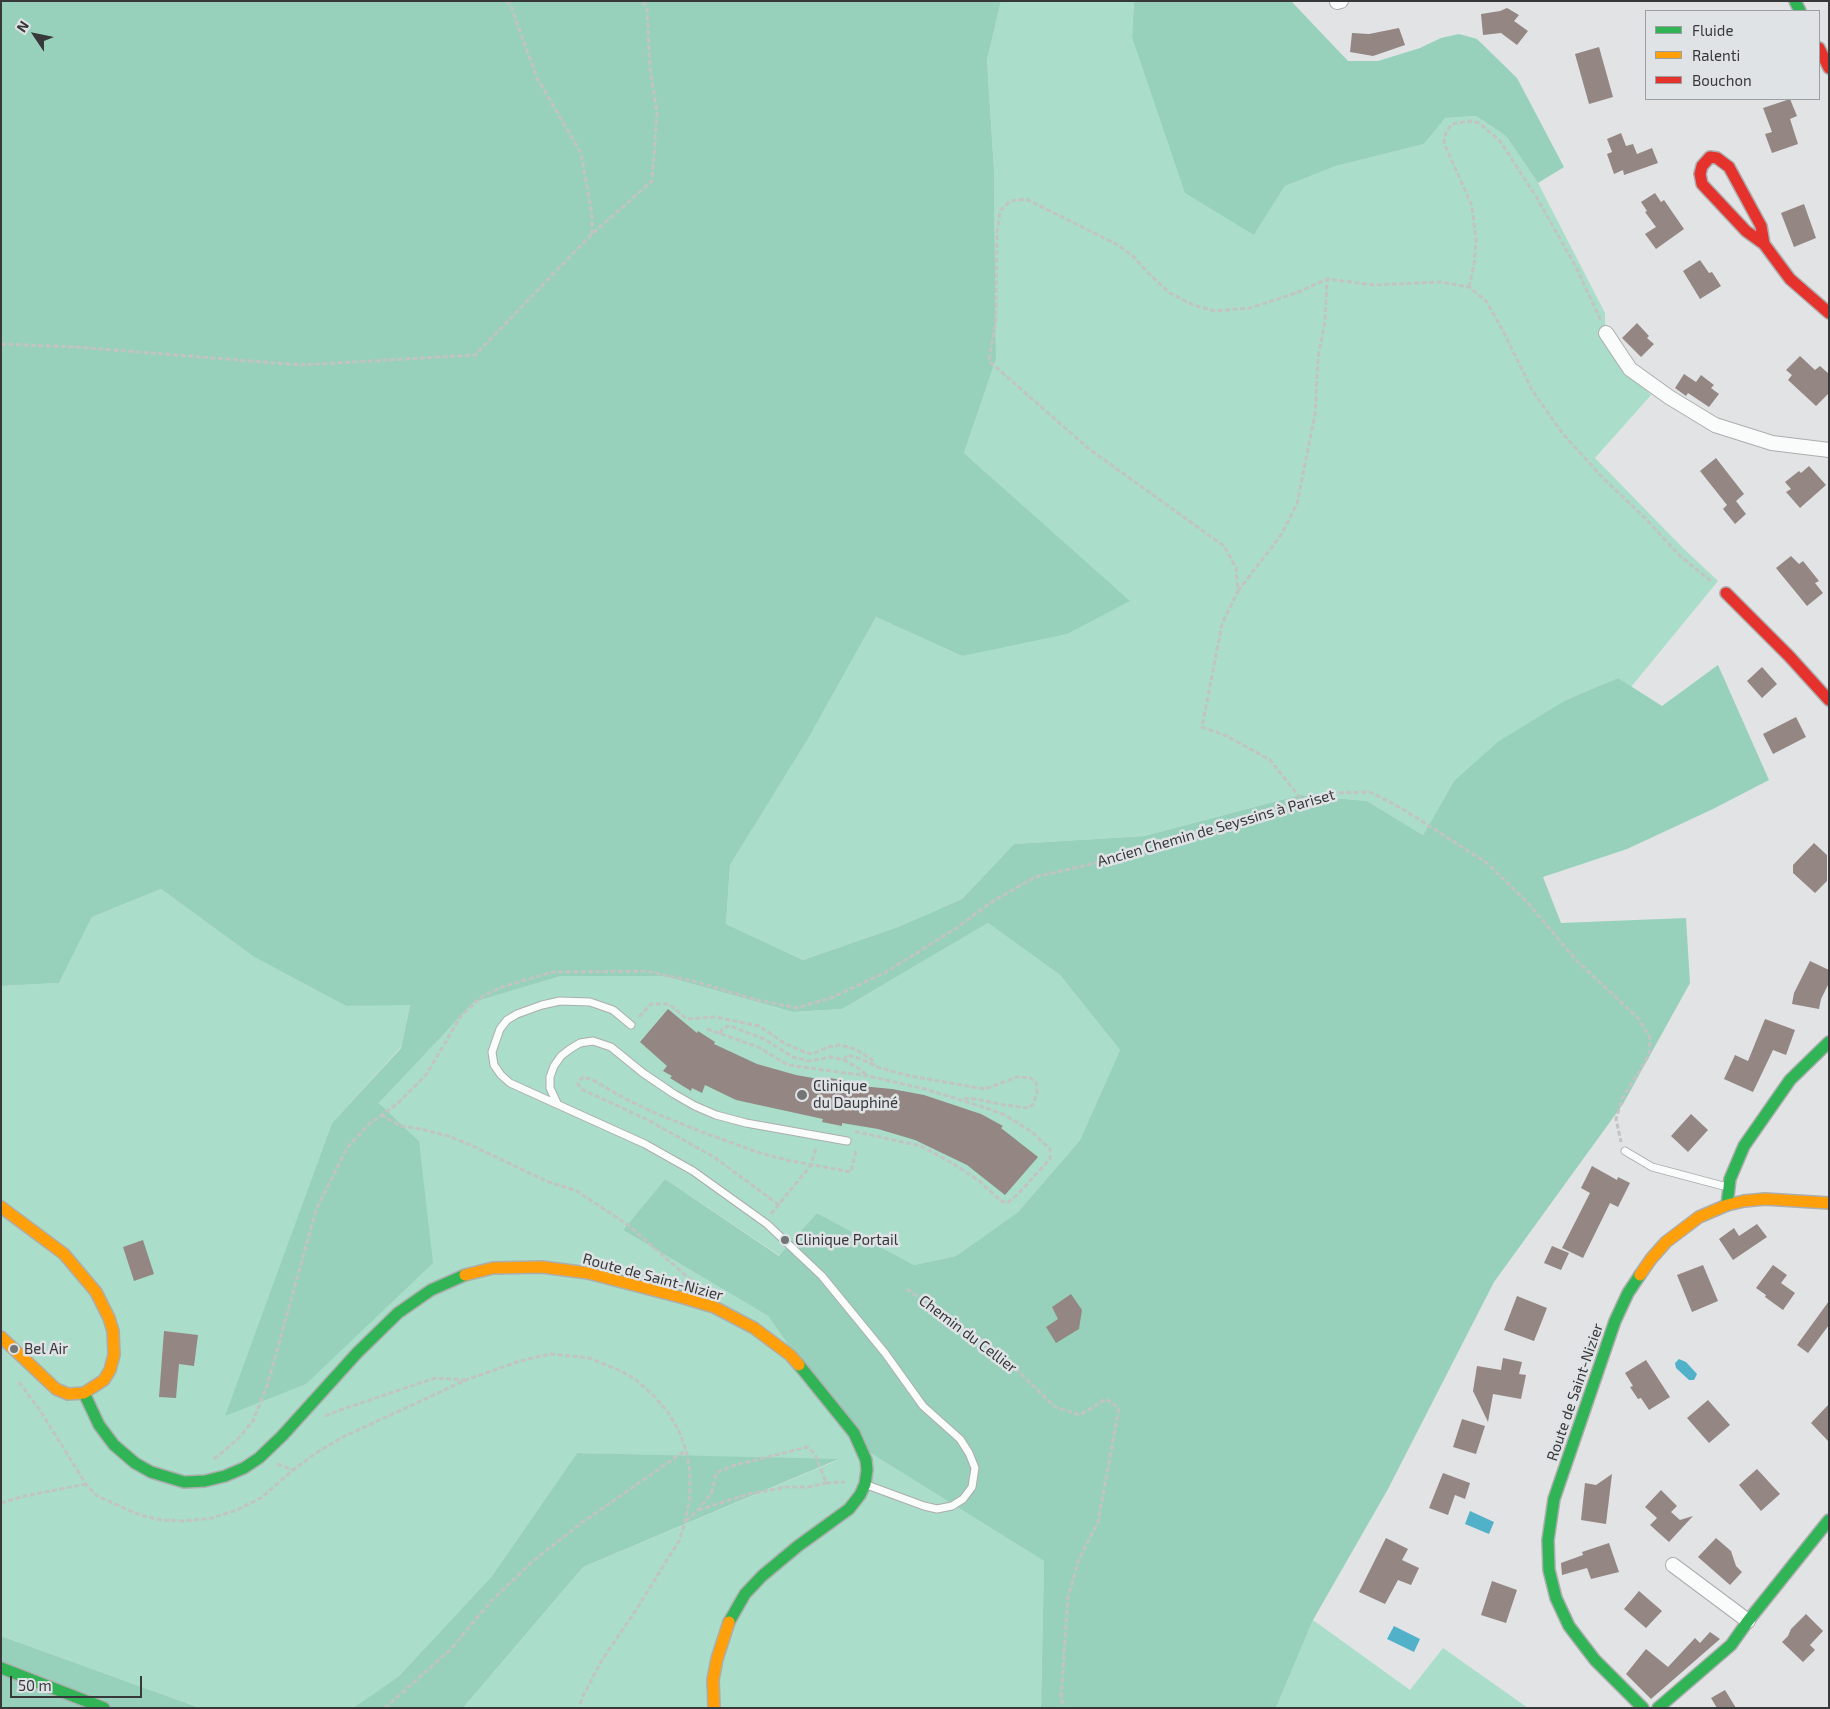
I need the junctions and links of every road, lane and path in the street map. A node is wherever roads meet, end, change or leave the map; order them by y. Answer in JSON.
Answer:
{"nodes":[{"id":1,"x":506,"y":1,"type":"edge"},
{"id":2,"x":643,"y":1,"type":"edge"},
{"id":3,"x":1341,"y":1,"type":"edge"},
{"id":4,"x":1337,"y":2,"type":"edge"},
{"id":5,"x":1820,"y":50,"type":"edge"},
{"id":6,"x":1829,"y":68,"type":"edge"},
{"id":7,"x":592,"y":234,"type":"junction"},
{"id":8,"x":1764,"y":244,"type":"junction"},
{"id":9,"x":1327,"y":279,"type":"junction"},
{"id":10,"x":1469,"y":287,"type":"junction"},
{"id":11,"x":1829,"y":313,"type":"edge"},
{"id":12,"x":1606,"y":333,"type":"joint"},
{"id":13,"x":1,"y":344,"type":"edge"},
{"id":14,"x":1829,"y":450,"type":"edge"},
{"id":15,"x":1238,"y":591,"type":"junction"},
{"id":16,"x":1726,"y":593,"type":"joint"},
{"id":17,"x":1829,"y":700,"type":"edge"},
{"id":18,"x":1306,"y":804,"type":"junction"},
{"id":19,"x":693,"y":981,"type":"dead end"},
{"id":20,"x":631,"y":1025,"type":"joint"},
{"id":21,"x":707,"y":1029,"type":"dead end"},
{"id":22,"x":720,"y":1033,"type":"junction"},
{"id":23,"x":1829,"y":1042,"type":"edge"},
{"id":24,"x":844,"y":1060,"type":"junction"},
{"id":25,"x":875,"y":1066,"type":"junction"},
{"id":26,"x":868,"y":1076,"type":"junction"},
{"id":27,"x":954,"y":1098,"type":"junction"},
{"id":28,"x":556,"y":1103,"type":"junction"},
{"id":29,"x":860,"y":1132,"type":"junction"},
{"id":30,"x":819,"y":1136,"type":"junction"},
{"id":31,"x":858,"y":1140,"type":"dead end"},
{"id":32,"x":847,"y":1142,"type":"joint"},
{"id":33,"x":856,"y":1148,"type":"dead end"},
{"id":34,"x":1625,"y":1151,"type":"joint"},
{"id":35,"x":811,"y":1165,"type":"junction"},
{"id":36,"x":1729,"y":1188,"type":"junction"},
{"id":37,"x":1829,"y":1203,"type":"edge"},
{"id":38,"x":779,"y":1205,"type":"junction"},
{"id":39,"x":1727,"y":1205,"type":"junction"},
{"id":40,"x":1,"y":1207,"type":"edge"},
{"id":41,"x":763,"y":1221,"type":"junction"},
{"id":42,"x":696,"y":1286,"type":"dead end"},
{"id":43,"x":908,"y":1289,"type":"dead end"},
{"id":44,"x":1,"y":1337,"type":"edge"},
{"id":45,"x":14,"y":1375,"type":"dead end"},
{"id":46,"x":466,"y":1380,"type":"junction"},
{"id":47,"x":84,"y":1393,"type":"junction"},
{"id":48,"x":324,"y":1417,"type":"dead end"},
{"id":49,"x":686,"y":1450,"type":"junction"},
{"id":50,"x":213,"y":1460,"type":"dead end"},
{"id":51,"x":826,"y":1483,"type":"junction"},
{"id":52,"x":86,"y":1484,"type":"junction"},
{"id":53,"x":864,"y":1484,"type":"junction"},
{"id":54,"x":1,"y":1503,"type":"edge"},
{"id":55,"x":698,"y":1510,"type":"junction"},
{"id":56,"x":1829,"y":1520,"type":"edge"},
{"id":57,"x":685,"y":1522,"type":"junction"},
{"id":58,"x":1673,"y":1565,"type":"dead end"},
{"id":59,"x":1748,"y":1621,"type":"junction"},
{"id":60,"x":1,"y":1668,"type":"edge"},
{"id":61,"x":104,"y":1708,"type":"edge"},
{"id":62,"x":385,"y":1708,"type":"edge"},
{"id":63,"x":579,"y":1708,"type":"edge"},
{"id":64,"x":714,"y":1708,"type":"edge"},
{"id":65,"x":1064,"y":1708,"type":"edge"},
{"id":66,"x":1643,"y":1708,"type":"edge"},
{"id":67,"x":1658,"y":1708,"type":"edge"}],
"edges":[{"from":1,"to":7,"type":"path"},
{"from":2,"to":7,"type":"path"},
{"from":3,"to":4,"type":"street"},
{"from":5,"to":6,"type":"main road"},
{"from":7,"to":13,"type":"path"},
{"from":8,"to":8,"type":"main road"},
{"from":8,"to":11,"type":"main road"},
{"from":9,"to":10,"type":"path"},
{"from":9,"to":15,"type":"path"},
{"from":9,"to":15,"type":"path"},
{"from":10,"to":12,"type":"path"},
{"from":10,"to":16,"type":"path"},
{"from":12,"to":14,"type":"street"},
{"from":15,"to":18,"type":"path"},
{"from":16,"to":17,"type":"main road"},
{"from":18,"to":19,"type":"path","name":"Ancien Chemin de Seyssins à Pariset"},
{"from":18,"to":34,"type":"path","name":"Ancien Chemin de Seyssins à Pariset"},
{"from":20,"to":25,"type":"path"},
{"from":20,"to":28,"type":"lane"},
{"from":21,"to":22,"type":"path"},
{"from":22,"to":24,"type":"path"},
{"from":22,"to":26,"type":"path"},
{"from":23,"to":36,"type":"main road"},
{"from":24,"to":25,"type":"path"},
{"from":24,"to":26,"type":"path"},
{"from":25,"to":27,"type":"path"},
{"from":26,"to":27,"type":"path"},
{"from":27,"to":29,"type":"path"},
{"from":28,"to":30,"type":"lane"},
{"from":28,"to":41,"type":"lane"},
{"from":29,"to":31,"type":"path"},
{"from":29,"to":32,"type":"path"},
{"from":30,"to":32,"type":"lane"},
{"from":30,"to":35,"type":"path"},
{"from":33,"to":35,"type":"path"},
{"from":34,"to":36,"type":"lane"},
{"from":35,"to":38,"type":"path"},
{"from":35,"to":38,"type":"path"},
{"from":36,"to":39,"type":"main road"},
{"from":37,"to":39,"type":"main road","name":"Route de Saint-Nizier"},
{"from":38,"to":41,"type":"path"},
{"from":39,"to":66,"type":"main road","name":"Route de Saint-Nizier"},
{"from":40,"to":47,"type":"main road"},
{"from":41,"to":53,"type":"lane"},
{"from":42,"to":50,"type":"path"},
{"from":43,"to":65,"type":"path","name":"Chemin du Cellier"},
{"from":44,"to":47,"type":"main road"},
{"from":45,"to":52,"type":"path"},
{"from":46,"to":48,"type":"path"},
{"from":46,"to":49,"type":"path"},
{"from":46,"to":52,"type":"path"},
{"from":47,"to":53,"type":"main road","name":"Route de Saint-Nizier"},
{"from":49,"to":57,"type":"path"},
{"from":49,"to":62,"type":"path"},
{"from":51,"to":53,"type":"path"},
{"from":51,"to":55,"type":"path"},
{"from":51,"to":55,"type":"path"},
{"from":52,"to":54,"type":"path"},
{"from":53,"to":64,"type":"main road","name":"Route de Saint-Nizier"},
{"from":55,"to":57,"type":"path"},
{"from":56,"to":59,"type":"main road"},
{"from":57,"to":63,"type":"path"},
{"from":58,"to":59,"type":"street"},
{"from":59,"to":67,"type":"main road"},
{"from":60,"to":61,"type":"main road"}]}
